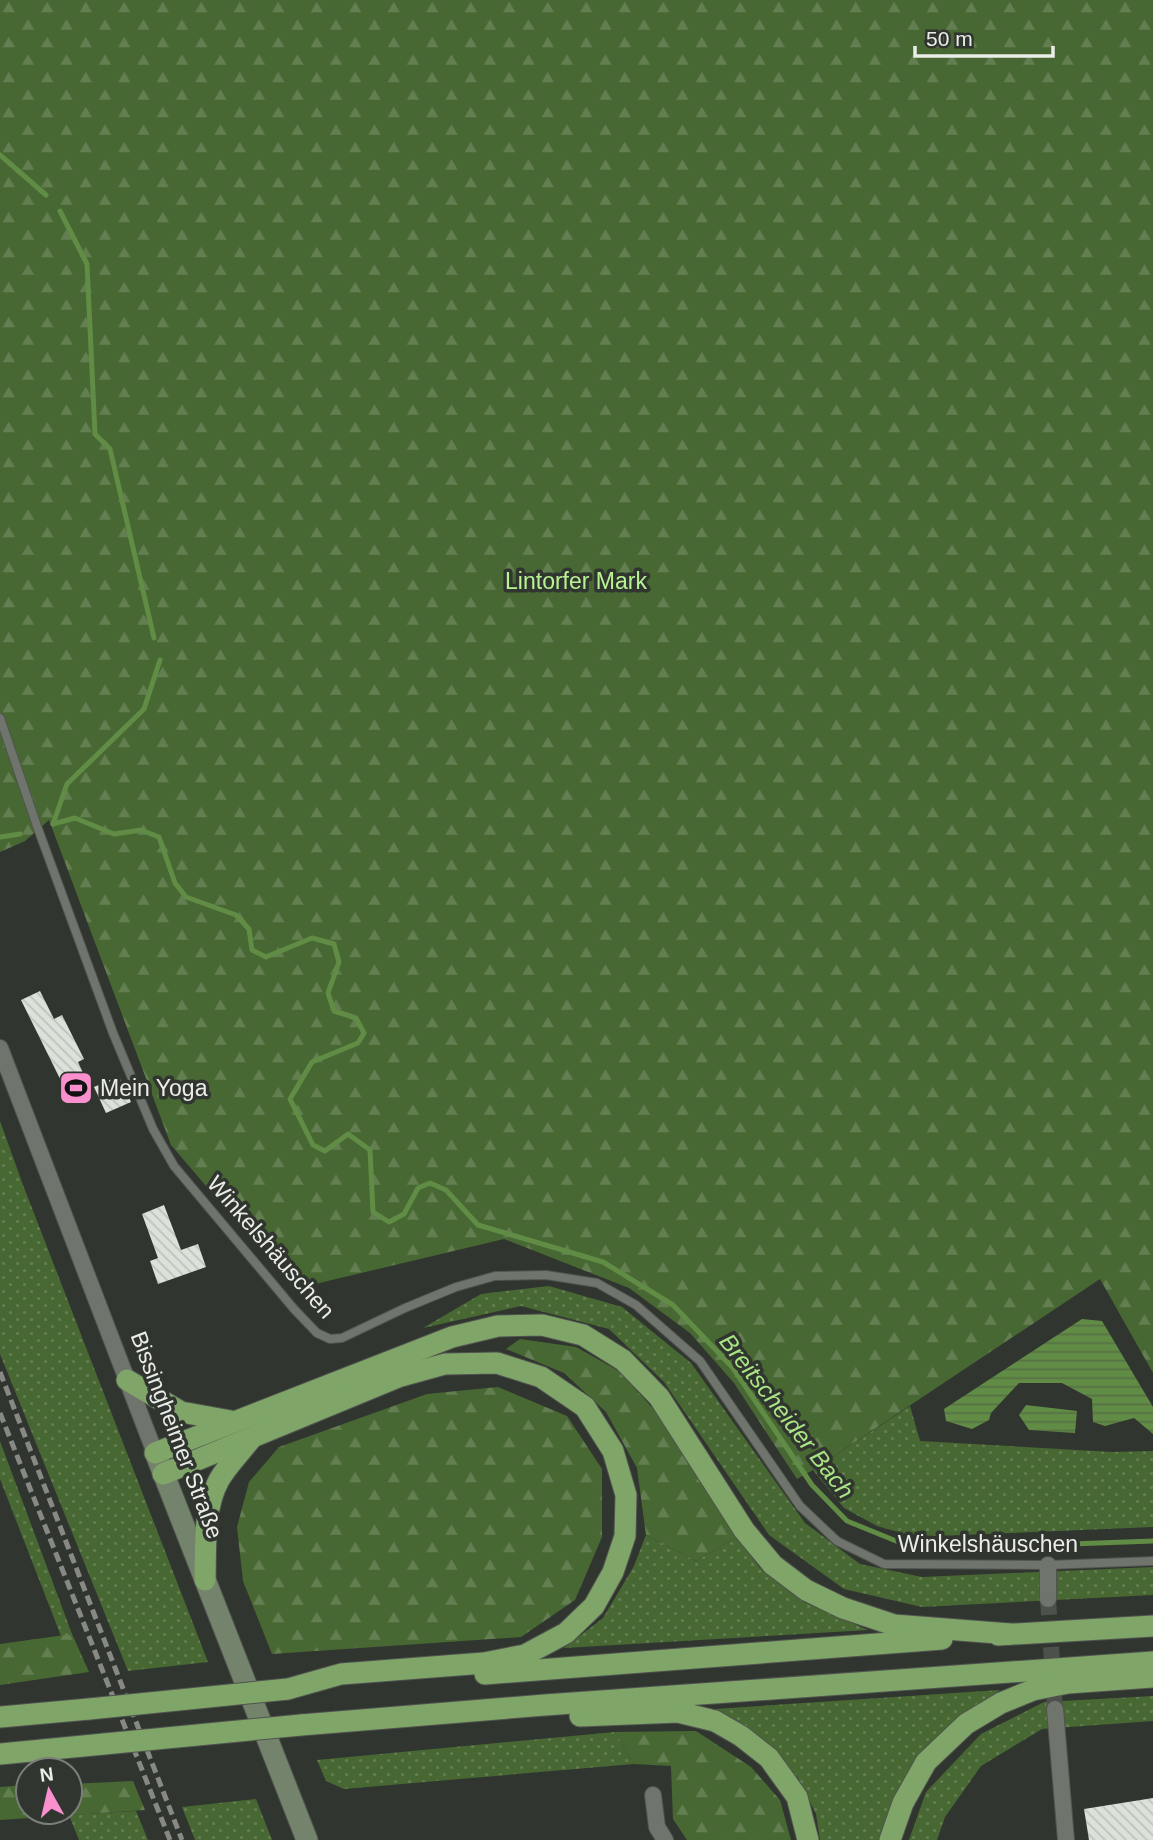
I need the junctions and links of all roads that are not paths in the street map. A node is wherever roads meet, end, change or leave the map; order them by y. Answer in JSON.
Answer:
{"nodes":[{"id":1,"x":0,"y":718,"type":"edge"},
{"id":2,"x":0,"y":1048,"type":"edge"},
{"id":3,"x":127,"y":1380,"type":"junction"},
{"id":4,"x":236,"y":1422,"type":"junction"},
{"id":5,"x":253,"y":1437,"type":"junction"},
{"id":6,"x":155,"y":1453,"type":"junction"},
{"id":7,"x":163,"y":1474,"type":"junction"},
{"id":8,"x":1153,"y":1561,"type":"edge"},
{"id":9,"x":1048,"y":1565,"type":"junction"},
{"id":10,"x":205,"y":1580,"type":"junction"},
{"id":11,"x":1048,"y":1599,"type":"tunnel mouth"},
{"id":12,"x":1153,"y":1626,"type":"edge"},
{"id":13,"x":1010,"y":1634,"type":"junction"},
{"id":14,"x":1153,"y":1662,"type":"edge"},
{"id":15,"x":1153,"y":1677,"type":"edge"},
{"id":16,"x":288,"y":1689,"type":"junction"},
{"id":17,"x":545,"y":1705,"type":"junction"},
{"id":18,"x":1055,"y":1709,"type":"tunnel mouth"},
{"id":19,"x":0,"y":1717,"type":"edge"},
{"id":20,"x":0,"y":1754,"type":"edge"},
{"id":21,"x":653,"y":1795,"type":"dead end"},
{"id":22,"x":307,"y":1840,"type":"edge"},
{"id":23,"x":666,"y":1840,"type":"edge"},
{"id":24,"x":808,"y":1840,"type":"edge"},
{"id":25,"x":890,"y":1840,"type":"edge"},
{"id":26,"x":1066,"y":1840,"type":"edge"}],
"edges":[{"from":1,"to":9,"type":"lane","name":"Winkelshäuschen"},
{"from":2,"to":3,"type":"street","name":"Bissingheimer Straße"},
{"from":3,"to":4,"type":"highway"},
{"from":3,"to":6,"type":"street","name":"Bissingheimer Straße"},
{"from":4,"to":6,"type":"highway"},
{"from":4,"to":13,"type":"highway"},
{"from":5,"to":7,"type":"highway"},
{"from":5,"to":10,"type":"highway"},
{"from":5,"to":16,"type":"highway"},
{"from":6,"to":7,"type":"street","name":"Bissingheimer Straße"},
{"from":7,"to":10,"type":"street","name":"Bissingheimer Straße"},
{"from":8,"to":9,"type":"lane","name":"Winkelshäuschen"},
{"from":9,"to":11,"type":"street"},
{"from":10,"to":22,"type":"street","name":"Bissingheimer Straße"},
{"from":12,"to":13,"type":"highway"},
{"from":13,"to":16,"type":"highway"},
{"from":14,"to":17,"type":"highway"},
{"from":15,"to":25,"type":"highway"},
{"from":16,"to":19,"type":"highway","bridge":true},
{"from":17,"to":20,"type":"highway","bridge":true},
{"from":17,"to":24,"type":"highway"},
{"from":18,"to":26,"type":"street"},
{"from":21,"to":23,"type":"street"}]}
